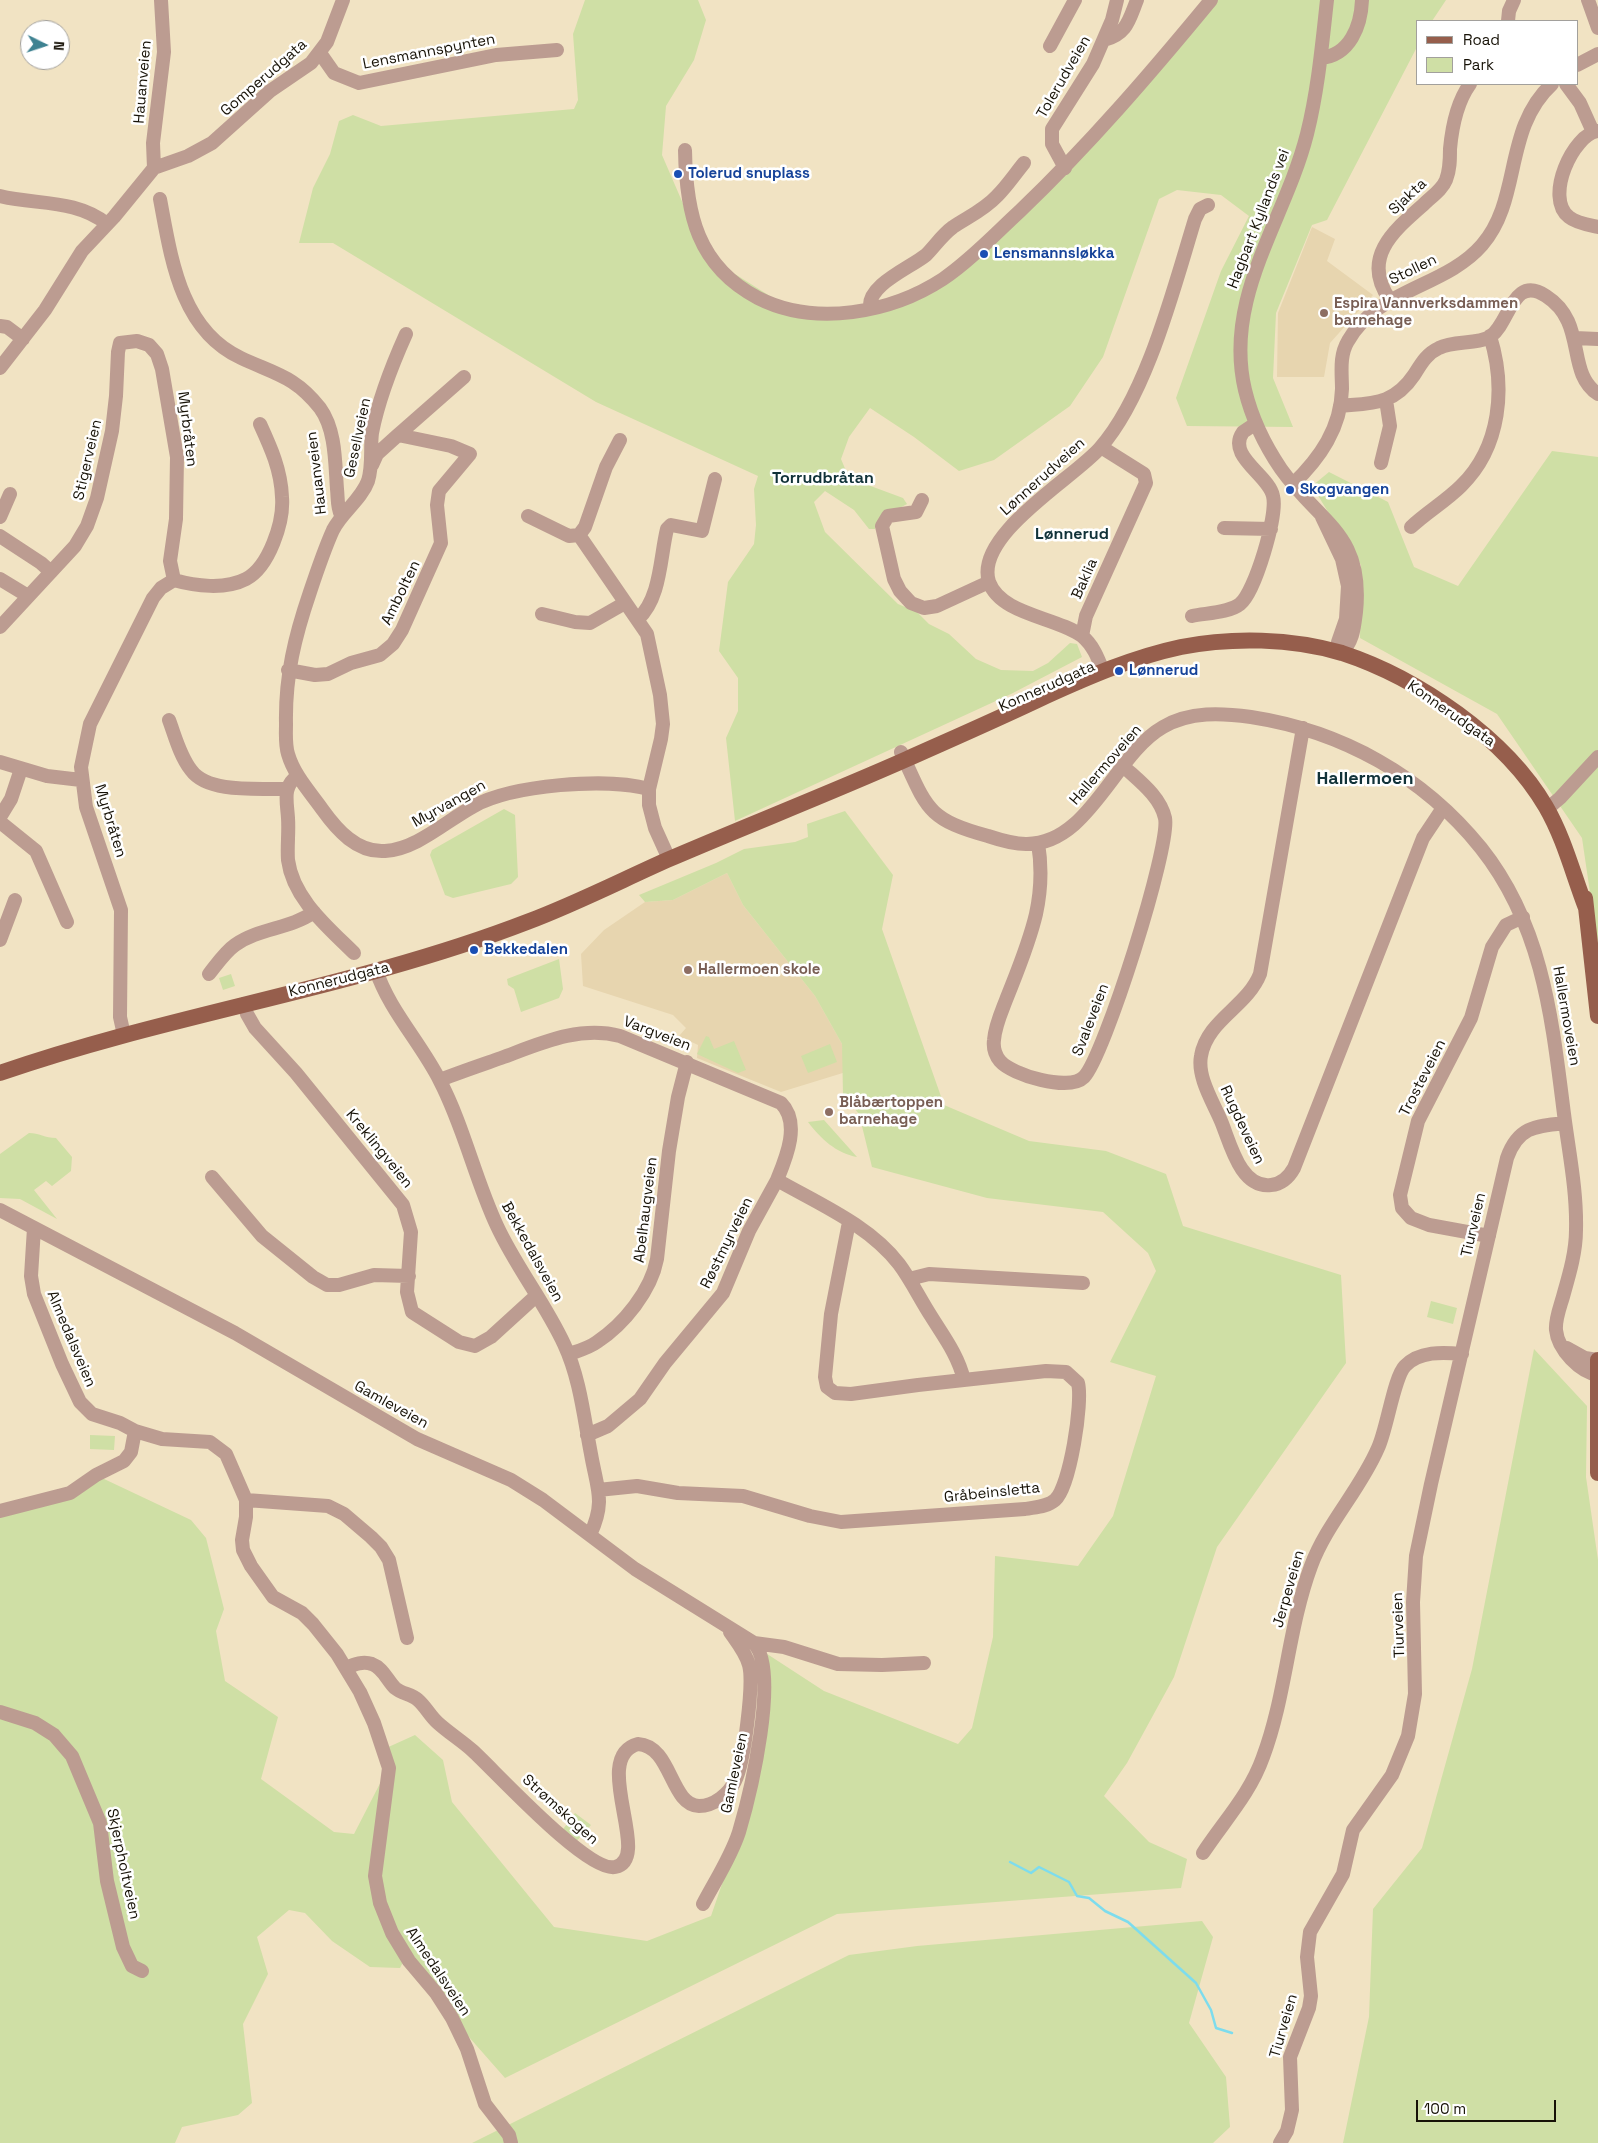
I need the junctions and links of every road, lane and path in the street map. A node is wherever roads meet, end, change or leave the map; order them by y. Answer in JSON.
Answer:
{"nodes":[{"id":1,"x":161,"y":0,"type":"edge"},
{"id":2,"x":343,"y":0,"type":"edge"},
{"id":3,"x":1075,"y":0,"type":"edge"},
{"id":4,"x":1117,"y":0,"type":"edge"},
{"id":5,"x":1137,"y":0,"type":"edge"},
{"id":6,"x":1211,"y":0,"type":"edge"},
{"id":7,"x":1328,"y":0,"type":"edge"},
{"id":8,"x":1362,"y":0,"type":"edge"},
{"id":9,"x":1514,"y":0,"type":"edge"},
{"id":10,"x":1588,"y":0,"type":"edge"},
{"id":11,"x":1508,"y":20,"type":"edge"},
{"id":12,"x":1598,"y":28,"type":"edge"},
{"id":13,"x":1104,"y":40,"type":"junction"},
{"id":14,"x":1050,"y":46,"type":"dead end"},
{"id":15,"x":557,"y":50,"type":"dead end"},
{"id":16,"x":320,"y":53,"type":"junction"},
{"id":17,"x":1598,"y":54,"type":"edge"},
{"id":18,"x":1321,"y":58,"type":"junction"},
{"id":19,"x":1578,"y":64,"type":"edge"},
{"id":20,"x":1470,"y":85,"type":"edge"},
{"id":21,"x":1551,"y":85,"type":"edge"},
{"id":22,"x":1567,"y":85,"type":"edge"},
{"id":23,"x":1596,"y":131,"type":"edge"},
{"id":24,"x":685,"y":150,"type":"dead end"},
{"id":25,"x":1024,"y":163,"type":"dead end"},
{"id":26,"x":154,"y":168,"type":"junction"},
{"id":27,"x":1065,"y":168,"type":"junction"},
{"id":28,"x":0,"y":196,"type":"edge"},
{"id":29,"x":160,"y":199,"type":"dead end"},
{"id":30,"x":1208,"y":205,"type":"dead end"},
{"id":31,"x":107,"y":224,"type":"junction"},
{"id":32,"x":1598,"y":227,"type":"edge"},
{"id":33,"x":1390,"y":300,"type":"junction"},
{"id":34,"x":870,"y":308,"type":"junction"},
{"id":35,"x":0,"y":326,"type":"edge"},
{"id":36,"x":406,"y":334,"type":"dead end"},
{"id":37,"x":1490,"y":336,"type":"junction"},
{"id":38,"x":23,"y":338,"type":"junction"},
{"id":39,"x":1575,"y":338,"type":"junction"},
{"id":40,"x":1598,"y":339,"type":"edge"},
{"id":41,"x":120,"y":343,"type":"joint"},
{"id":42,"x":0,"y":368,"type":"edge"},
{"id":43,"x":464,"y":377,"type":"dead end"},
{"id":44,"x":1598,"y":394,"type":"edge"},
{"id":45,"x":1386,"y":400,"type":"junction"},
{"id":46,"x":1340,"y":406,"type":"junction"},
{"id":47,"x":260,"y":424,"type":"dead end"},
{"id":48,"x":1255,"y":424,"type":"junction"},
{"id":49,"x":398,"y":435,"type":"junction"},
{"id":50,"x":620,"y":440,"type":"dead end"},
{"id":51,"x":1101,"y":447,"type":"junction"},
{"id":52,"x":1381,"y":463,"type":"dead end"},
{"id":53,"x":371,"y":467,"type":"junction"},
{"id":54,"x":715,"y":479,"type":"dead end"},
{"id":55,"x":1293,"y":484,"type":"junction"},
{"id":56,"x":10,"y":494,"type":"dead end"},
{"id":57,"x":922,"y":500,"type":"dead end"},
{"id":58,"x":341,"y":515,"type":"junction"},
{"id":59,"x":528,"y":516,"type":"dead end"},
{"id":60,"x":0,"y":517,"type":"edge"},
{"id":61,"x":1411,"y":527,"type":"dead end"},
{"id":62,"x":1224,"y":528,"type":"dead end"},
{"id":63,"x":1271,"y":528,"type":"junction"},
{"id":64,"x":579,"y":535,"type":"junction"},
{"id":65,"x":0,"y":536,"type":"edge"},
{"id":66,"x":51,"y":572,"type":"junction"},
{"id":67,"x":0,"y":579,"type":"edge"},
{"id":68,"x":174,"y":580,"type":"junction"},
{"id":69,"x":990,"y":582,"type":"junction"},
{"id":70,"x":28,"y":596,"type":"junction"},
{"id":71,"x":625,"y":603,"type":"junction"},
{"id":72,"x":542,"y":614,"type":"dead end"},
{"id":73,"x":1192,"y":616,"type":"dead end"},
{"id":74,"x":638,"y":619,"type":"junction"},
{"id":75,"x":0,"y":627,"type":"edge"},
{"id":76,"x":1082,"y":636,"type":"junction"},
{"id":77,"x":1343,"y":647,"type":"junction"},
{"id":78,"x":1101,"y":667,"type":"junction"},
{"id":79,"x":288,"y":670,"type":"junction"},
{"id":80,"x":169,"y":720,"type":"dead end"},
{"id":81,"x":1303,"y":728,"type":"junction"},
{"id":82,"x":903,"y":756,"type":"junction"},
{"id":83,"x":1598,"y":757,"type":"edge"},
{"id":84,"x":0,"y":762,"type":"edge"},
{"id":85,"x":1123,"y":766,"type":"junction"},
{"id":86,"x":21,"y":769,"type":"junction"},
{"id":87,"x":298,"y":776,"type":"junction"},
{"id":88,"x":82,"y":780,"type":"junction"},
{"id":89,"x":287,"y":789,"type":"junction"},
{"id":90,"x":649,"y":789,"type":"junction"},
{"id":91,"x":1550,"y":806,"type":"junction"},
{"id":92,"x":1442,"y":808,"type":"junction"},
{"id":93,"x":0,"y":817,"type":"edge"},
{"id":94,"x":0,"y":822,"type":"edge"},
{"id":95,"x":1038,"y":843,"type":"junction"},
{"id":96,"x":669,"y":859,"type":"junction"},
{"id":97,"x":15,"y":900,"type":"dead end"},
{"id":98,"x":314,"y":912,"type":"junction"},
{"id":99,"x":1523,"y":917,"type":"junction"},
{"id":100,"x":67,"y":922,"type":"dead end"},
{"id":101,"x":0,"y":940,"type":"edge"},
{"id":102,"x":354,"y":953,"type":"dead end"},
{"id":103,"x":376,"y":970,"type":"junction"},
{"id":104,"x":209,"y":974,"type":"dead end"},
{"id":105,"x":244,"y":1004,"type":"junction"},
{"id":106,"x":1598,"y":1016,"type":"edge"},
{"id":107,"x":124,"y":1035,"type":"junction"},
{"id":108,"x":687,"y":1062,"type":"junction"},
{"id":109,"x":0,"y":1073,"type":"edge"},
{"id":110,"x":440,"y":1080,"type":"junction"},
{"id":111,"x":1565,"y":1123,"type":"junction"},
{"id":112,"x":212,"y":1177,"type":"dead end"},
{"id":113,"x":777,"y":1180,"type":"junction"},
{"id":114,"x":0,"y":1210,"type":"edge"},
{"id":115,"x":849,"y":1222,"type":"junction"},
{"id":116,"x":34,"y":1228,"type":"junction"},
{"id":117,"x":1489,"y":1236,"type":"junction"},
{"id":118,"x":409,"y":1276,"type":"junction"},
{"id":119,"x":909,"y":1279,"type":"junction"},
{"id":120,"x":1082,"y":1284,"type":"dead end"},
{"id":121,"x":536,"y":1296,"type":"junction"},
{"id":122,"x":1563,"y":1346,"type":"junction"},
{"id":123,"x":569,"y":1354,"type":"junction"},
{"id":124,"x":1462,"y":1354,"type":"junction"},
{"id":125,"x":1598,"y":1360,"type":"edge"},
{"id":126,"x":1598,"y":1375,"type":"edge"},
{"id":127,"x":964,"y":1380,"type":"junction"},
{"id":128,"x":135,"y":1431,"type":"junction"},
{"id":129,"x":588,"y":1435,"type":"junction"},
{"id":130,"x":1598,"y":1473,"type":"edge"},
{"id":131,"x":598,"y":1490,"type":"junction"},
{"id":132,"x":246,"y":1500,"type":"junction"},
{"id":133,"x":0,"y":1511,"type":"edge"},
{"id":134,"x":590,"y":1535,"type":"junction"},
{"id":135,"x":728,"y":1629,"type":"junction"},
{"id":136,"x":406,"y":1638,"type":"dead end"},
{"id":137,"x":754,"y":1643,"type":"junction"},
{"id":138,"x":924,"y":1663,"type":"dead end"},
{"id":139,"x":346,"y":1668,"type":"junction"},
{"id":140,"x":0,"y":1712,"type":"edge"},
{"id":141,"x":1203,"y":1853,"type":"dead end"},
{"id":142,"x":703,"y":1904,"type":"dead end"},
{"id":143,"x":142,"y":1971,"type":"dead end"},
{"id":144,"x":511,"y":2143,"type":"edge"},
{"id":145,"x":1280,"y":2143,"type":"edge"}],
"edges":[{"from":1,"to":26,"type":"street","name":"Hauanveien"},
{"from":2,"to":16,"type":"street","name":"Gomperudgata"},
{"from":3,"to":14,"type":"street","name":"Tolerudveien"},
{"from":4,"to":13,"type":"street","name":"Tolerudveien"},
{"from":5,"to":13,"type":"street"},
{"from":6,"to":27,"type":"street"},
{"from":7,"to":18,"type":"street","name":"Hagbart Kyllands vei"},
{"from":8,"to":18,"type":"street"},
{"from":9,"to":11,"type":"street"},
{"from":10,"to":12,"type":"street"},
{"from":13,"to":27,"type":"street","name":"Tolerudveien"},
{"from":15,"to":16,"type":"street","name":"Lensmannspynten"},
{"from":16,"to":26,"type":"street","name":"Gomperudgata"},
{"from":17,"to":19,"type":"street"},
{"from":18,"to":48,"type":"street","name":"Hagbart Kyllands vei"},
{"from":20,"to":33,"type":"street","name":"Sjakta"},
{"from":21,"to":33,"type":"street","name":"Stollen"},
{"from":22,"to":23,"type":"street"},
{"from":23,"to":32,"type":"street"},
{"from":24,"to":34,"type":"street"},
{"from":25,"to":34,"type":"street"},
{"from":26,"to":31,"type":"street"},
{"from":27,"to":34,"type":"street"},
{"from":28,"to":31,"type":"street"},
{"from":29,"to":58,"type":"street","name":"Hauanveien"},
{"from":30,"to":51,"type":"street","name":"Lønnerudveien"},
{"from":31,"to":38,"type":"street"},
{"from":33,"to":46,"type":"street","name":"Stollen"},
{"from":35,"to":38,"type":"street"},
{"from":36,"to":53,"type":"street","name":"Gesellveien"},
{"from":37,"to":39,"type":"street"},
{"from":37,"to":45,"type":"street"},
{"from":37,"to":61,"type":"street"},
{"from":38,"to":42,"type":"street"},
{"from":39,"to":40,"type":"street"},
{"from":39,"to":44,"type":"street"},
{"from":41,"to":66,"type":"street","name":"Stigerveien"},
{"from":41,"to":68,"type":"street","name":"Myrbråten"},
{"from":43,"to":49,"type":"street"},
{"from":45,"to":46,"type":"street"},
{"from":45,"to":52,"type":"street"},
{"from":46,"to":55,"type":"street","name":"Stollen"},
{"from":47,"to":68,"type":"street"},
{"from":48,"to":55,"type":"street","name":"Hagbart Kyllands vei"},
{"from":48,"to":63,"type":"street"},
{"from":49,"to":53,"type":"street"},
{"from":49,"to":79,"type":"street","name":"Ambolten"},
{"from":50,"to":64,"type":"street"},
{"from":51,"to":69,"type":"street","name":"Lønnerudveien"},
{"from":51,"to":76,"type":"street","name":"Baklia"},
{"from":53,"to":58,"type":"street","name":"Gesellveien"},
{"from":54,"to":74,"type":"street"},
{"from":55,"to":77,"type":"street","name":"Hagbart Kyllands vei"},
{"from":56,"to":60,"type":"street"},
{"from":57,"to":69,"type":"street"},
{"from":58,"to":79,"type":"street","name":"Hauanveien"},
{"from":59,"to":64,"type":"street"},
{"from":62,"to":63,"type":"street"},
{"from":63,"to":73,"type":"street"},
{"from":64,"to":71,"type":"street"},
{"from":65,"to":66,"type":"street"},
{"from":66,"to":70,"type":"street","name":"Stigerveien"},
{"from":67,"to":70,"type":"street"},
{"from":68,"to":88,"type":"street","name":"Myrbråten"},
{"from":69,"to":76,"type":"street"},
{"from":70,"to":75,"type":"street","name":"Stigerveien"},
{"from":71,"to":72,"type":"street"},
{"from":71,"to":74,"type":"street"},
{"from":74,"to":90,"type":"street"},
{"from":76,"to":78,"type":"street"},
{"from":77,"to":78,"type":"main road","name":"Konnerudgata"},
{"from":77,"to":91,"type":"main road","name":"Konnerudgata"},
{"from":78,"to":82,"type":"main road","name":"Konnerudgata"},
{"from":79,"to":87,"type":"street","name":"Hauanveien"},
{"from":80,"to":89,"type":"street"},
{"from":81,"to":85,"type":"street","name":"Hallermoveien"},
{"from":81,"to":92,"type":"street","name":"Hallermoveien"},
{"from":81,"to":92,"type":"street","name":"Rugdeveien"},
{"from":82,"to":95,"type":"street","name":"Hallermoveien"},
{"from":82,"to":96,"type":"main road","name":"Konnerudgata"},
{"from":83,"to":91,"type":"street"},
{"from":84,"to":86,"type":"street"},
{"from":85,"to":95,"type":"street","name":"Hallermoveien"},
{"from":85,"to":95,"type":"street","name":"Svaleveien"},
{"from":86,"to":88,"type":"street"},
{"from":86,"to":93,"type":"street"},
{"from":87,"to":89,"type":"street"},
{"from":87,"to":90,"type":"street","name":"Myrvangen"},
{"from":88,"to":107,"type":"street","name":"Myrbråten"},
{"from":89,"to":98,"type":"street"},
{"from":90,"to":96,"type":"street"},
{"from":91,"to":106,"type":"main road","name":"Konnerudgata"},
{"from":92,"to":99,"type":"street","name":"Hallermoveien"},
{"from":94,"to":100,"type":"street"},
{"from":96,"to":103,"type":"main road","name":"Konnerudgata"},
{"from":97,"to":101,"type":"street"},
{"from":98,"to":102,"type":"street"},
{"from":98,"to":104,"type":"street"},
{"from":99,"to":111,"type":"street","name":"Hallermoveien"},
{"from":99,"to":117,"type":"street","name":"Trosteveien"},
{"from":103,"to":105,"type":"main road","name":"Konnerudgata"},
{"from":103,"to":110,"type":"street","name":"Bekkedalsveien"},
{"from":105,"to":107,"type":"main road","name":"Konnerudgata"},
{"from":105,"to":118,"type":"street","name":"Kreklingveien"},
{"from":107,"to":109,"type":"main road","name":"Konnerudgata"},
{"from":108,"to":110,"type":"street","name":"Vargveien"},
{"from":108,"to":113,"type":"street","name":"Vargveien"},
{"from":108,"to":123,"type":"street","name":"Abelhaugveien"},
{"from":110,"to":121,"type":"street","name":"Bekkedalsveien"},
{"from":111,"to":117,"type":"street","name":"Tiurveien"},
{"from":111,"to":122,"type":"street","name":"Hallermoveien"},
{"from":112,"to":118,"type":"street"},
{"from":113,"to":115,"type":"street"},
{"from":113,"to":129,"type":"street","name":"Røstmyrveien"},
{"from":114,"to":116,"type":"street","name":"Gamleveien"},
{"from":115,"to":119,"type":"street"},
{"from":115,"to":127,"type":"street","name":"Gråbeinsletta"},
{"from":116,"to":128,"type":"street","name":"Almedalsveien"},
{"from":116,"to":134,"type":"street","name":"Gamleveien"},
{"from":117,"to":124,"type":"street","name":"Tiurveien"},
{"from":118,"to":121,"type":"street","name":"Kreklingveien"},
{"from":119,"to":120,"type":"street"},
{"from":119,"to":127,"type":"street"},
{"from":121,"to":123,"type":"street","name":"Bekkedalsveien"},
{"from":122,"to":125,"type":"street"},
{"from":122,"to":126,"type":"street","name":"Hallermoveien"},
{"from":123,"to":129,"type":"street","name":"Bekkedalsveien"},
{"from":124,"to":141,"type":"street","name":"Jerpeveien"},
{"from":124,"to":145,"type":"street","name":"Tiurveien"},
{"from":125,"to":126,"type":"main road"},
{"from":126,"to":130,"type":"main road"},
{"from":127,"to":131,"type":"street","name":"Gråbeinsletta"},
{"from":128,"to":132,"type":"street","name":"Almedalsveien"},
{"from":128,"to":133,"type":"street"},
{"from":129,"to":131,"type":"street","name":"Bekkedalsveien"},
{"from":131,"to":134,"type":"street","name":"Bekkedalsveien"},
{"from":132,"to":136,"type":"street"},
{"from":132,"to":139,"type":"street","name":"Almedalsveien"},
{"from":134,"to":135,"type":"street","name":"Gamleveien"},
{"from":135,"to":137,"type":"street","name":"Gamleveien"},
{"from":135,"to":139,"type":"street","name":"Strømskogen"},
{"from":137,"to":138,"type":"street","name":"Gamleveien"},
{"from":137,"to":142,"type":"street","name":"Gamleveien"},
{"from":139,"to":144,"type":"street","name":"Almedalsveien"},
{"from":140,"to":143,"type":"street","name":"Skjerpholtveien"}]}
